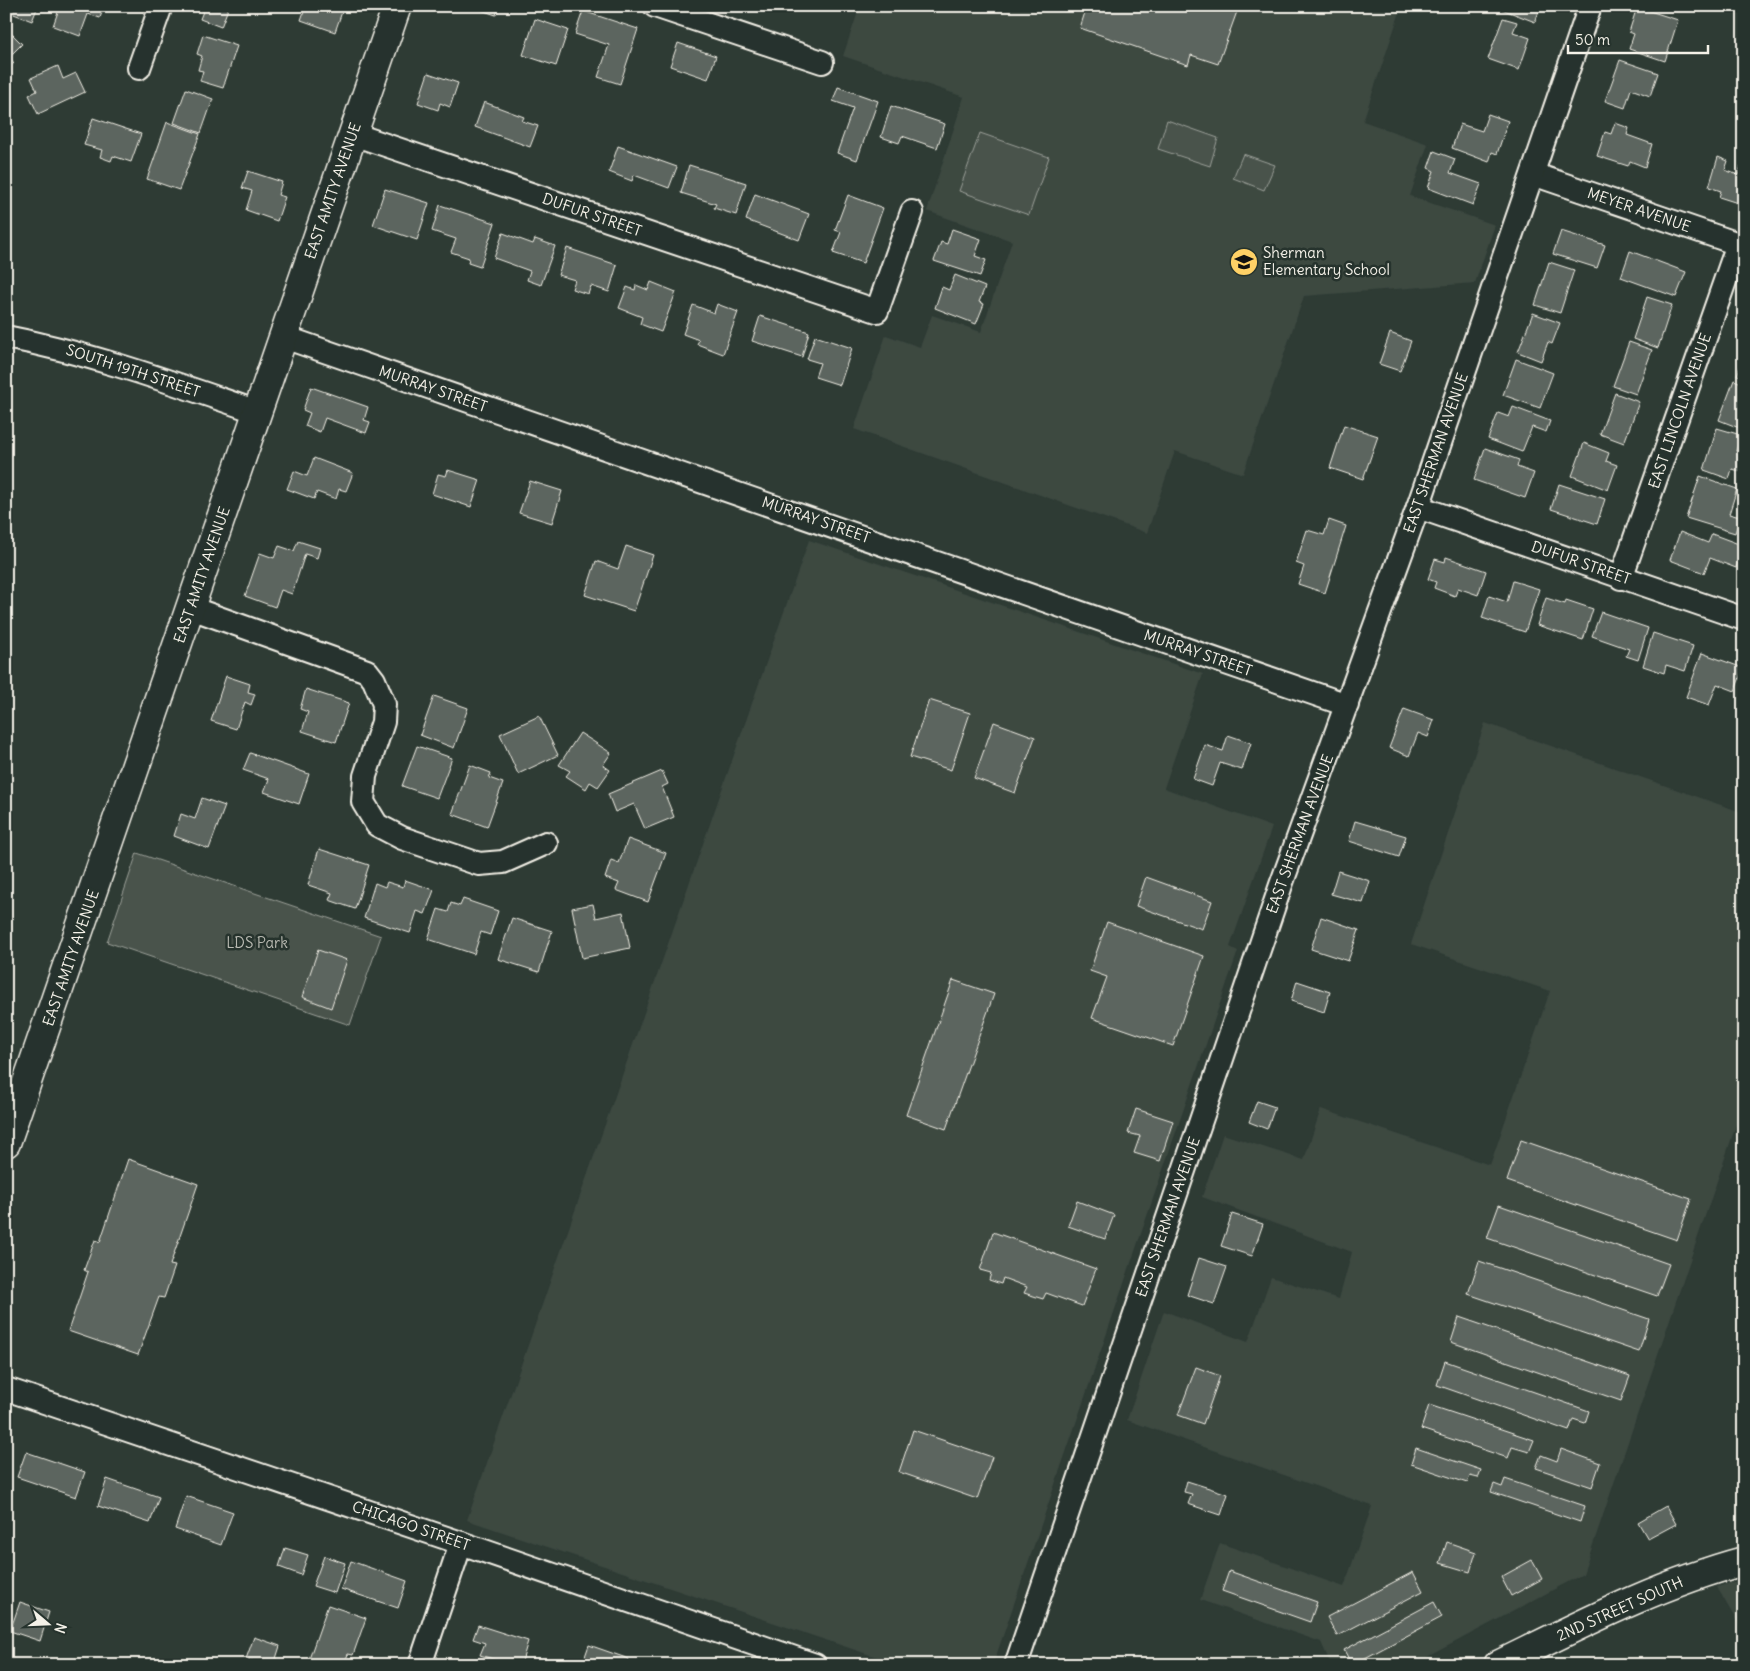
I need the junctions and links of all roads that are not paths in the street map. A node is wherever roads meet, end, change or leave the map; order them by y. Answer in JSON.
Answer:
{"nodes":[{"id":1,"x":161,"y":6,"type":"edge"},
{"id":2,"x":397,"y":6,"type":"edge"},
{"id":3,"x":655,"y":6,"type":"edge"},
{"id":4,"x":1590,"y":6,"type":"edge"},
{"id":5,"x":822,"y":62,"type":"dead end"},
{"id":6,"x":138,"y":68,"type":"dead end"},
{"id":7,"x":353,"y":134,"type":"junction"},
{"id":8,"x":1533,"y":174,"type":"junction"},
{"id":9,"x":912,"y":212,"type":"dead end"},
{"id":10,"x":1741,"y":245,"type":"edge"},
{"id":11,"x":6,"y":337,"type":"edge"},
{"id":12,"x":284,"y":337,"type":"junction"},
{"id":13,"x":258,"y":412,"type":"junction"},
{"id":14,"x":1418,"y":506,"type":"junction"},
{"id":15,"x":1621,"y":578,"type":"junction"},
{"id":16,"x":191,"y":608,"type":"junction"},
{"id":17,"x":1744,"y":619,"type":"edge"},
{"id":18,"x":1347,"y":705,"type":"junction"},
{"id":19,"x":546,"y":843,"type":"dead end"},
{"id":20,"x":6,"y":1143,"type":"edge"},
{"id":21,"x":6,"y":1389,"type":"edge"},
{"id":22,"x":461,"y":1543,"type":"junction"},
{"id":23,"x":1744,"y":1561,"type":"edge"},
{"id":24,"x":420,"y":1665,"type":"edge"},
{"id":25,"x":815,"y":1665,"type":"edge"},
{"id":26,"x":1016,"y":1665,"type":"edge"},
{"id":27,"x":1498,"y":1665,"type":"edge"}],
"edges":[{"from":1,"to":6,"type":"street"},
{"from":2,"to":7,"type":"main road","name":"EAST AMITY AVENUE"},
{"from":3,"to":5,"type":"street"},
{"from":4,"to":8,"type":"street","name":"EAST SHERMAN AVENUE"},
{"from":7,"to":9,"type":"street","name":"DUFUR STREET"},
{"from":7,"to":12,"type":"main road","name":"EAST AMITY AVENUE"},
{"from":8,"to":10,"type":"street","name":"MEYER AVENUE"},
{"from":8,"to":14,"type":"street","name":"EAST SHERMAN AVENUE"},
{"from":10,"to":15,"type":"street","name":"EAST LINCOLN AVENUE"},
{"from":11,"to":13,"type":"street","name":"SOUTH 19TH STREET"},
{"from":12,"to":13,"type":"main road","name":"EAST AMITY AVENUE"},
{"from":12,"to":18,"type":"street","name":"MURRAY STREET"},
{"from":13,"to":16,"type":"main road","name":"EAST AMITY AVENUE"},
{"from":14,"to":15,"type":"street","name":"DUFUR STREET"},
{"from":14,"to":18,"type":"street","name":"EAST SHERMAN AVENUE"},
{"from":15,"to":17,"type":"street","name":"DUFUR STREET"},
{"from":16,"to":19,"type":"street"},
{"from":16,"to":20,"type":"main road","name":"EAST AMITY AVENUE"},
{"from":18,"to":26,"type":"street","name":"EAST SHERMAN AVENUE"},
{"from":21,"to":22,"type":"street","name":"CHICAGO STREET"},
{"from":22,"to":24,"type":"street"},
{"from":22,"to":25,"type":"street","name":"CHICAGO STREET"},
{"from":23,"to":27,"type":"main road","name":"2ND STREET SOUTH"}]}
